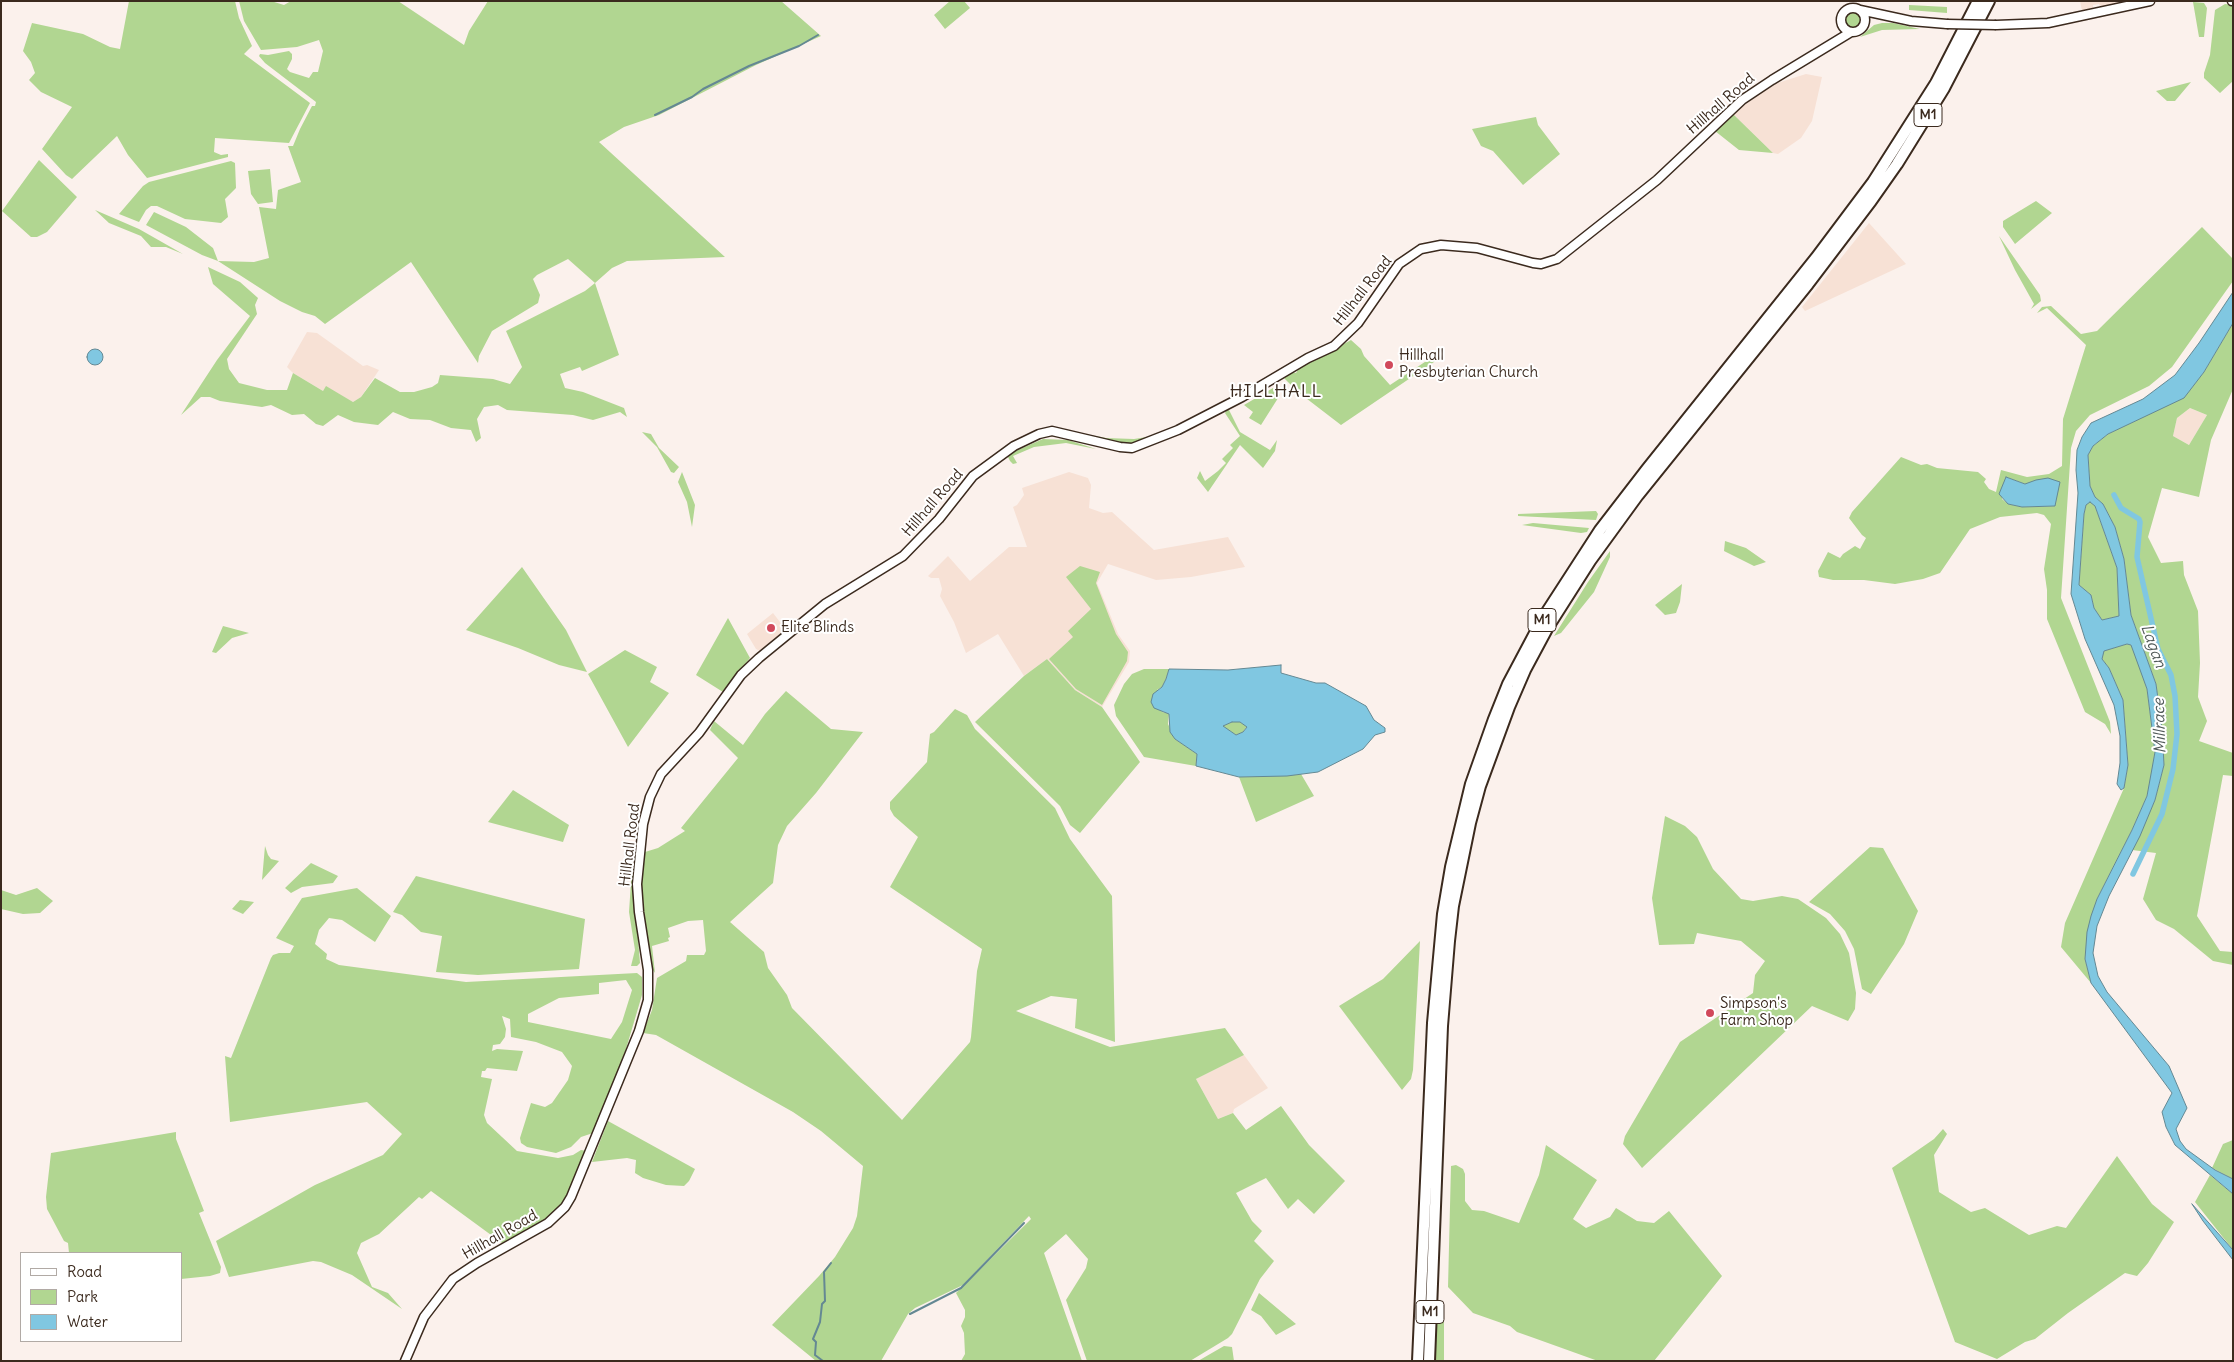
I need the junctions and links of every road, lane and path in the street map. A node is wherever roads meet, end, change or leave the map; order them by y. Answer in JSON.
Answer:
{"nodes":[{"id":1,"x":1978,"y":1,"type":"edge"},
{"id":2,"x":1990,"y":1,"type":"edge"},
{"id":3,"x":2150,"y":1,"type":"edge"},
{"id":4,"x":1860,"y":10,"type":"junction"},
{"id":5,"x":1883,"y":17,"type":"junction"},
{"id":6,"x":1840,"y":21,"type":"junction"},
{"id":7,"x":1862,"y":28,"type":"junction"},
{"id":8,"x":1851,"y":32,"type":"junction"},
{"id":9,"x":1835,"y":41,"type":"junction"},
{"id":10,"x":405,"y":1361,"type":"edge"},
{"id":11,"x":1418,"y":1361,"type":"edge"},
{"id":12,"x":1429,"y":1361,"type":"edge"}],
"edges":[{"from":1,"to":11,"type":"highway","number":"M1"},
{"from":2,"to":12,"type":"highway","number":"M1"},
{"from":3,"to":5,"type":"main road","bridge":true},
{"from":4,"to":5,"type":"main road"},
{"from":4,"to":6,"type":"main road"},
{"from":4,"to":7,"type":"main road"},
{"from":5,"to":7,"type":"main road"},
{"from":6,"to":8,"type":"main road"},
{"from":6,"to":9,"type":"main road"},
{"from":7,"to":8,"type":"main road"},
{"from":8,"to":9,"type":"main road","name":"Hillhall Road"},
{"from":9,"to":10,"type":"main road","name":"Hillhall Road"}]}
